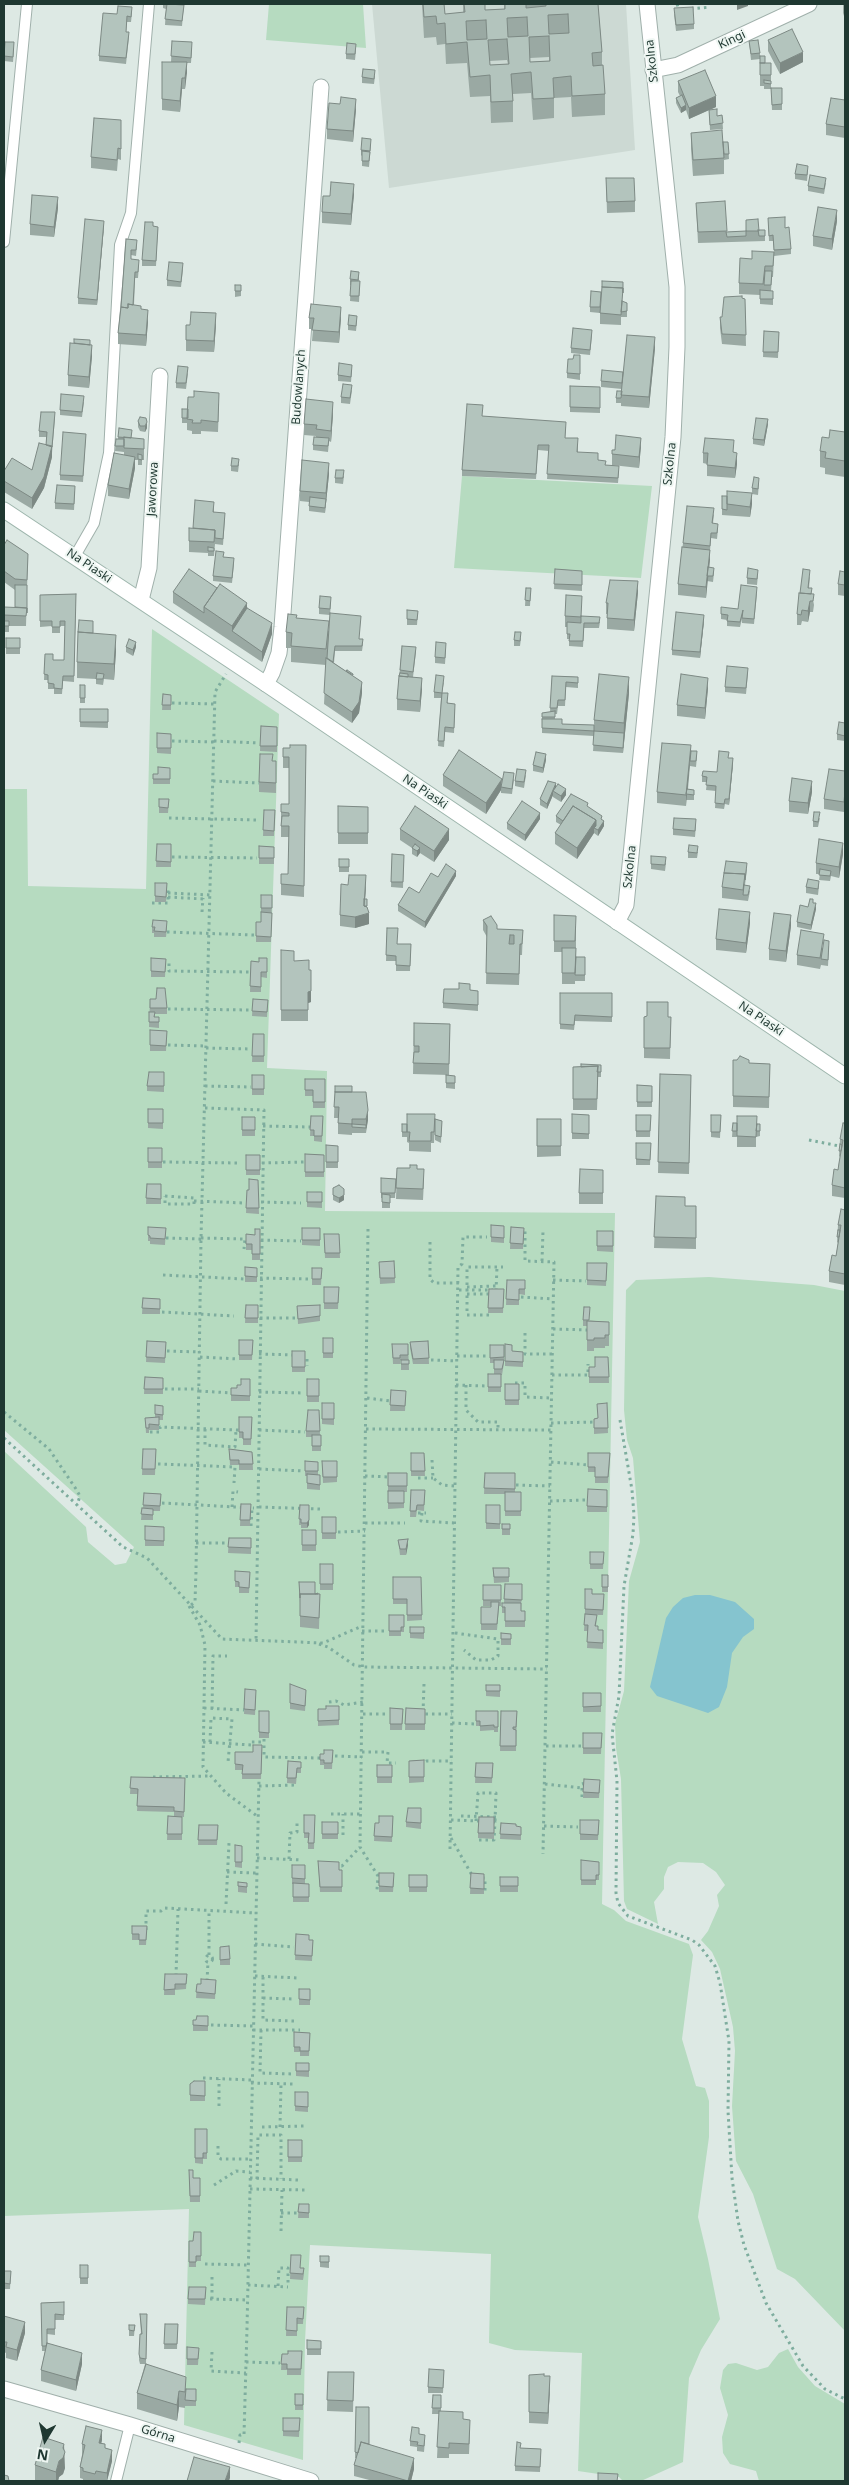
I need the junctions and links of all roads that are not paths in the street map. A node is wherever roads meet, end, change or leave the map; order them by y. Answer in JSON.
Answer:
{"nodes":[{"id":1,"x":26,"y":4,"type":"edge"},
{"id":2,"x":149,"y":4,"type":"edge"},
{"id":3,"x":647,"y":4,"type":"edge"},
{"id":4,"x":809,"y":4,"type":"edge"},
{"id":5,"x":653,"y":70,"type":"junction"},
{"id":6,"x":320,"y":87,"type":"dead end"},
{"id":7,"x":4,"y":242,"type":"edge"},
{"id":8,"x":160,"y":376,"type":"dead end"},
{"id":9,"x":4,"y":510,"type":"edge"},
{"id":10,"x":75,"y":556,"type":"junction"},
{"id":11,"x":141,"y":600,"type":"junction"},
{"id":12,"x":266,"y":684,"type":"junction"},
{"id":13,"x":617,"y":922,"type":"junction"},
{"id":14,"x":845,"y":1076,"type":"edge"},
{"id":15,"x":4,"y":2389,"type":"edge"},
{"id":16,"x":130,"y":2425,"type":"junction"},
{"id":17,"x":116,"y":2481,"type":"edge"},
{"id":18,"x":311,"y":2481,"type":"edge"}],
"edges":[{"from":1,"to":7,"type":"lane"},
{"from":2,"to":10,"type":"lane"},
{"from":3,"to":5,"type":"street","name":"Szkolna"},
{"from":4,"to":5,"type":"street","name":"Kingi"},
{"from":5,"to":13,"type":"street","name":"Szkolna"},
{"from":6,"to":12,"type":"street","name":"Budowlanych"},
{"from":8,"to":11,"type":"street","name":"Jaworowa"},
{"from":9,"to":10,"type":"street","name":"Na Piaski"},
{"from":10,"to":11,"type":"street","name":"Na Piaski"},
{"from":11,"to":12,"type":"street","name":"Na Piaski"},
{"from":12,"to":13,"type":"street","name":"Na Piaski"},
{"from":13,"to":14,"type":"street","name":"Na Piaski"},
{"from":15,"to":16,"type":"street","name":"Górna"},
{"from":16,"to":17,"type":"lane"},
{"from":16,"to":18,"type":"street","name":"Górna"}]}
